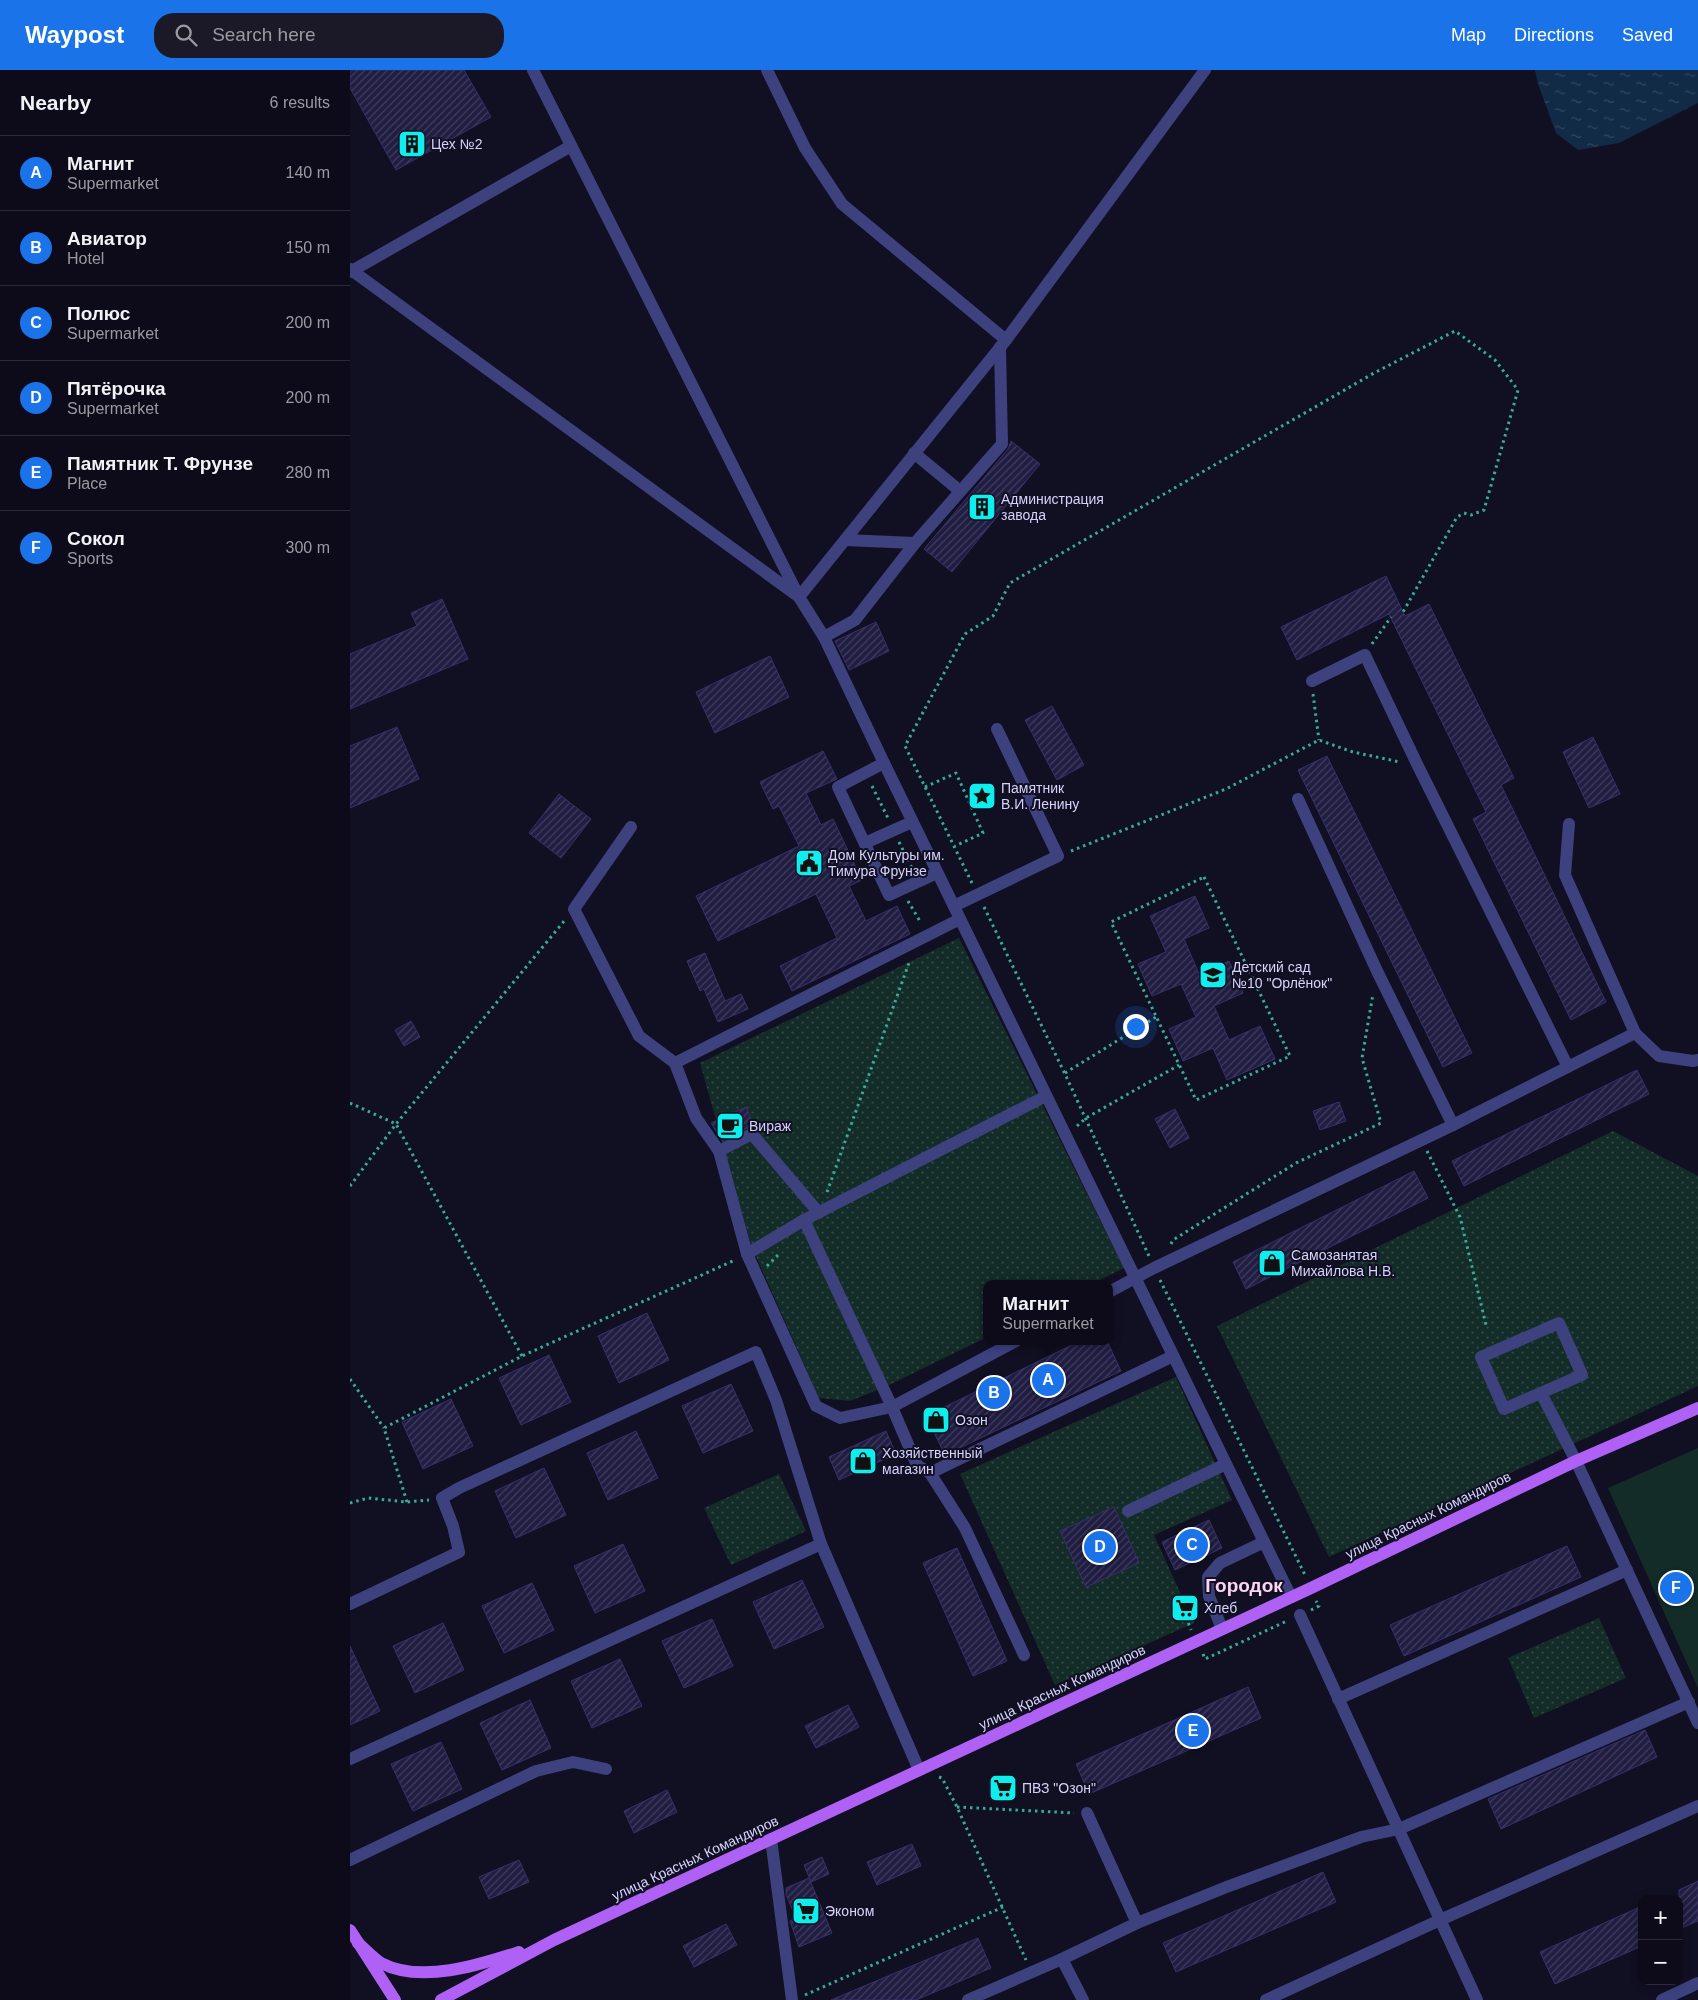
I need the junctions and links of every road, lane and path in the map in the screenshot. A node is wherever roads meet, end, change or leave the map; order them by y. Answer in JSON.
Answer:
{"nodes":[{"id":1,"x":534,"y":70,"type":"edge"},
{"id":2,"x":767,"y":70,"type":"edge"},
{"id":3,"x":1205,"y":70,"type":"edge"},
{"id":4,"x":570,"y":146,"type":"junction"},
{"id":5,"x":351,"y":270,"type":"edge"},
{"id":6,"x":1003,"y":344,"type":"junction"},
{"id":7,"x":914,"y":454,"type":"junction"},
{"id":8,"x":960,"y":491,"type":"junction"},
{"id":9,"x":845,"y":540,"type":"junction"},
{"id":10,"x":916,"y":543,"type":"junction"},
{"id":11,"x":799,"y":597,"type":"junction"},
{"id":12,"x":1403,"y":612,"type":"dead end"},
{"id":13,"x":1391,"y":618,"type":"dead end"},
{"id":14,"x":824,"y":637,"type":"junction"},
{"id":15,"x":1365,"y":655,"type":"junction"},
{"id":16,"x":1312,"y":681,"type":"joint"},
{"id":17,"x":997,"y":729,"type":"dead end"},
{"id":18,"x":1319,"y":740,"type":"junction"},
{"id":19,"x":884,"y":764,"type":"junction"},
{"id":20,"x":1418,"y":766,"type":"junction"},
{"id":21,"x":926,"y":787,"type":"junction"},
{"id":22,"x":1298,"y":799,"type":"dead end"},
{"id":23,"x":912,"y":822,"type":"junction"},
{"id":24,"x":1569,"y":824,"type":"dead end"},
{"id":25,"x":631,"y":827,"type":"dead end"},
{"id":26,"x":865,"y":843,"type":"junction"},
{"id":27,"x":954,"y":846,"type":"junction"},
{"id":28,"x":1058,"y":856,"type":"junction"},
{"id":29,"x":937,"y":873,"type":"junction"},
{"id":30,"x":901,"y":890,"type":"junction"},
{"id":31,"x":978,"y":894,"type":"junction"},
{"id":32,"x":954,"y":906,"type":"junction"},
{"id":33,"x":574,"y":909,"type":"junction"},
{"id":34,"x":960,"y":919,"type":"junction"},
{"id":35,"x":917,"y":941,"type":"junction"},
{"id":36,"x":1377,"y":972,"type":"junction"},
{"id":37,"x":1156,"y":1017,"type":"junction"},
{"id":38,"x":1635,"y":1033,"type":"junction"},
{"id":39,"x":1698,"y":1060,"type":"edge"},
{"id":40,"x":675,"y":1063,"type":"junction"},
{"id":41,"x":1179,"y":1065,"type":"junction"},
{"id":42,"x":1568,"y":1067,"type":"junction"},
{"id":43,"x":1065,"y":1074,"type":"junction"},
{"id":44,"x":1046,"y":1096,"type":"junction"},
{"id":45,"x":350,"y":1103,"type":"edge"},
{"id":46,"x":1086,"y":1118,"type":"junction"},
{"id":47,"x":396,"y":1124,"type":"junction"},
{"id":48,"x":1453,"y":1125,"type":"junction"},
{"id":49,"x":1066,"y":1136,"type":"junction"},
{"id":50,"x":1422,"y":1141,"type":"junction"},
{"id":51,"x":719,"y":1151,"type":"junction"},
{"id":52,"x":350,"y":1186,"type":"edge"},
{"id":53,"x":819,"y":1213,"type":"junction"},
{"id":54,"x":804,"y":1220,"type":"junction"},
{"id":55,"x":1168,"y":1247,"type":"dead end"},
{"id":56,"x":747,"y":1254,"type":"junction"},
{"id":57,"x":1154,"y":1268,"type":"junction"},
{"id":58,"x":1135,"y":1278,"type":"junction"},
{"id":59,"x":1113,"y":1290,"type":"edge"},
{"id":60,"x":1486,"y":1325,"type":"dead end"},
{"id":61,"x":1008,"y":1345,"type":"edge"},
{"id":62,"x":522,"y":1356,"type":"junction"},
{"id":63,"x":1174,"y":1356,"type":"junction"},
{"id":64,"x":350,"y":1379,"type":"edge"},
{"id":65,"x":1541,"y":1393,"type":"junction"},
{"id":66,"x":892,"y":1407,"type":"junction"},
{"id":67,"x":1698,"y":1408,"type":"edge"},
{"id":68,"x":384,"y":1428,"type":"junction"},
{"id":69,"x":1576,"y":1461,"type":"junction"},
{"id":70,"x":1226,"y":1464,"type":"junction"},
{"id":71,"x":930,"y":1473,"type":"junction"},
{"id":72,"x":442,"y":1498,"type":"junction"},
{"id":73,"x":407,"y":1502,"type":"junction"},
{"id":74,"x":350,"y":1503,"type":"edge"},
{"id":75,"x":1128,"y":1511,"type":"dead end"},
{"id":76,"x":1264,"y":1542,"type":"junction"},
{"id":77,"x":820,"y":1544,"type":"junction"},
{"id":78,"x":1301,"y":1568,"type":"dead end"},
{"id":79,"x":1627,"y":1570,"type":"junction"},
{"id":80,"x":1291,"y":1597,"type":"junction"},
{"id":81,"x":350,"y":1604,"type":"edge"},
{"id":82,"x":1319,"y":1606,"type":"dead end"},
{"id":83,"x":1300,"y":1615,"type":"junction"},
{"id":84,"x":1222,"y":1629,"type":"junction"},
{"id":85,"x":1024,"y":1655,"type":"dead end"},
{"id":86,"x":1205,"y":1659,"type":"dead end"},
{"id":87,"x":1338,"y":1699,"type":"junction"},
{"id":88,"x":1689,"y":1702,"type":"junction"},
{"id":89,"x":1698,"y":1723,"type":"edge"},
{"id":90,"x":350,"y":1759,"type":"edge"},
{"id":91,"x":606,"y":1769,"type":"dead end"},
{"id":92,"x":919,"y":1770,"type":"junction"},
{"id":93,"x":1698,"y":1806,"type":"edge"},
{"id":94,"x":957,"y":1807,"type":"junction"},
{"id":95,"x":1087,"y":1813,"type":"joint"},
{"id":96,"x":1399,"y":1828,"type":"junction"},
{"id":97,"x":771,"y":1839,"type":"junction"},
{"id":98,"x":350,"y":1860,"type":"edge"},
{"id":99,"x":1003,"y":1907,"type":"junction"},
{"id":100,"x":1440,"y":1920,"type":"junction"},
{"id":101,"x":1137,"y":1923,"type":"junction"},
{"id":102,"x":350,"y":1930,"type":"edge"},
{"id":103,"x":554,"y":1940,"type":"junction"},
{"id":104,"x":358,"y":1943,"type":"junction"},
{"id":105,"x":1062,"y":1959,"type":"junction"},
{"id":106,"x":1031,"y":1972,"type":"junction"},
{"id":107,"x":1698,"y":1983,"type":"edge"},
{"id":108,"x":798,"y":1998,"type":"edge"},
{"id":109,"x":395,"y":2000,"type":"edge"},
{"id":110,"x":441,"y":2000,"type":"edge"},
{"id":111,"x":968,"y":2000,"type":"edge"},
{"id":112,"x":1083,"y":2000,"type":"edge"},
{"id":113,"x":1266,"y":2000,"type":"edge"},
{"id":114,"x":1478,"y":2000,"type":"edge"},
{"id":115,"x":1662,"y":2000,"type":"edge"}],
"edges":[{"from":1,"to":4,"type":"street"},
{"from":2,"to":6,"type":"street"},
{"from":3,"to":6,"type":"street"},
{"from":4,"to":5,"type":"street"},
{"from":4,"to":11,"type":"street"},
{"from":5,"to":11,"type":"street"},
{"from":6,"to":7,"type":"street"},
{"from":6,"to":8,"type":"street"},
{"from":7,"to":8,"type":"street"},
{"from":7,"to":9,"type":"street"},
{"from":8,"to":10,"type":"street"},
{"from":9,"to":10,"type":"street"},
{"from":9,"to":11,"type":"street"},
{"from":10,"to":14,"type":"street"},
{"from":11,"to":14,"type":"street"},
{"from":12,"to":21,"type":"path"},
{"from":13,"to":15,"type":"path"},
{"from":14,"to":19,"type":"street"},
{"from":15,"to":16,"type":"street"},
{"from":15,"to":20,"type":"street"},
{"from":16,"to":18,"type":"path"},
{"from":17,"to":28,"type":"street"},
{"from":18,"to":20,"type":"path"},
{"from":18,"to":28,"type":"path"},
{"from":19,"to":23,"type":"street"},
{"from":19,"to":26,"type":"street"},
{"from":20,"to":42,"type":"street"},
{"from":21,"to":27,"type":"path"},
{"from":21,"to":27,"type":"path"},
{"from":22,"to":36,"type":"street"},
{"from":23,"to":26,"type":"street"},
{"from":23,"to":29,"type":"street"},
{"from":24,"to":38,"type":"street"},
{"from":25,"to":33,"type":"street"},
{"from":26,"to":30,"type":"street"},
{"from":27,"to":31,"type":"path"},
{"from":28,"to":31,"type":"street"},
{"from":29,"to":30,"type":"street"},
{"from":29,"to":32,"type":"street"},
{"from":30,"to":35,"type":"path"},
{"from":31,"to":32,"type":"street"},
{"from":31,"to":43,"type":"path"},
{"from":32,"to":34,"type":"street"},
{"from":33,"to":40,"type":"street"},
{"from":33,"to":47,"type":"path"},
{"from":34,"to":35,"type":"street"},
{"from":34,"to":44,"type":"street"},
{"from":35,"to":40,"type":"street"},
{"from":35,"to":53,"type":"path"},
{"from":36,"to":48,"type":"street"},
{"from":36,"to":55,"type":"path"},
{"from":37,"to":41,"type":"path"},
{"from":37,"to":41,"type":"path"},
{"from":37,"to":43,"type":"path"},
{"from":38,"to":39,"type":"street"},
{"from":38,"to":42,"type":"street"},
{"from":40,"to":51,"type":"street"},
{"from":41,"to":46,"type":"path"},
{"from":42,"to":48,"type":"street"},
{"from":43,"to":46,"type":"path"},
{"from":44,"to":49,"type":"street"},
{"from":44,"to":53,"type":"street"},
{"from":45,"to":47,"type":"path"},
{"from":46,"to":49,"type":"path"},
{"from":46,"to":57,"type":"path"},
{"from":47,"to":52,"type":"path"},
{"from":47,"to":62,"type":"path"},
{"from":48,"to":50,"type":"street"},
{"from":49,"to":58,"type":"street"},
{"from":50,"to":57,"type":"street"},
{"from":50,"to":60,"type":"path"},
{"from":51,"to":53,"type":"street"},
{"from":51,"to":56,"type":"street"},
{"from":53,"to":54,"type":"street"},
{"from":54,"to":56,"type":"street"},
{"from":54,"to":66,"type":"street"},
{"from":56,"to":62,"type":"path"},
{"from":56,"to":66,"type":"street"},
{"from":57,"to":58,"type":"street"},
{"from":57,"to":78,"type":"path"},
{"from":58,"to":59,"type":"street"},
{"from":58,"to":63,"type":"street"},
{"from":61,"to":66,"type":"street"},
{"from":62,"to":68,"type":"path"},
{"from":63,"to":70,"type":"street"},
{"from":63,"to":71,"type":"street"},
{"from":64,"to":68,"type":"path"},
{"from":65,"to":65,"type":"street"},
{"from":65,"to":69,"type":"street"},
{"from":66,"to":71,"type":"street"},
{"from":67,"to":69,"type":"main road","name":"улица Красных Командиров"},
{"from":68,"to":73,"type":"path"},
{"from":69,"to":79,"type":"street"},
{"from":69,"to":80,"type":"main road","name":"улица Красных Командиров"},
{"from":70,"to":75,"type":"street"},
{"from":70,"to":76,"type":"street"},
{"from":71,"to":85,"type":"street"},
{"from":72,"to":73,"type":"path"},
{"from":72,"to":77,"type":"street"},
{"from":72,"to":81,"type":"street"},
{"from":73,"to":74,"type":"path"},
{"from":76,"to":80,"type":"street"},
{"from":76,"to":84,"type":"street"},
{"from":77,"to":90,"type":"street"},
{"from":77,"to":92,"type":"street"},
{"from":79,"to":87,"type":"street"},
{"from":79,"to":88,"type":"street"},
{"from":80,"to":84,"type":"main road","name":"улица Красных Командиров"},
{"from":82,"to":83,"type":"path"},
{"from":83,"to":86,"type":"path"},
{"from":83,"to":87,"type":"street"},
{"from":84,"to":92,"type":"main road","name":"улица Красных Командиров"},
{"from":87,"to":96,"type":"street"},
{"from":88,"to":89,"type":"street"},
{"from":88,"to":96,"type":"street"},
{"from":91,"to":98,"type":"street"},
{"from":92,"to":94,"type":"path"},
{"from":92,"to":97,"type":"main road","name":"улица Красных Командиров"},
{"from":93,"to":100,"type":"street"},
{"from":94,"to":95,"type":"path"},
{"from":94,"to":99,"type":"path"},
{"from":95,"to":101,"type":"street"},
{"from":96,"to":100,"type":"street"},
{"from":96,"to":101,"type":"street"},
{"from":97,"to":103,"type":"main road","name":"улица Красных Командиров"},
{"from":97,"to":108,"type":"street"},
{"from":99,"to":106,"type":"path"},
{"from":99,"to":108,"type":"path"},
{"from":100,"to":113,"type":"street"},
{"from":100,"to":114,"type":"street"},
{"from":101,"to":105,"type":"street"},
{"from":102,"to":104,"type":"main road"},
{"from":103,"to":104,"type":"main road"},
{"from":103,"to":110,"type":"main road","name":"улица Красных Командиров"},
{"from":104,"to":109,"type":"main road"},
{"from":105,"to":106,"type":"street"},
{"from":105,"to":112,"type":"street"},
{"from":106,"to":111,"type":"street"},
{"from":107,"to":115,"type":"street"}]}
